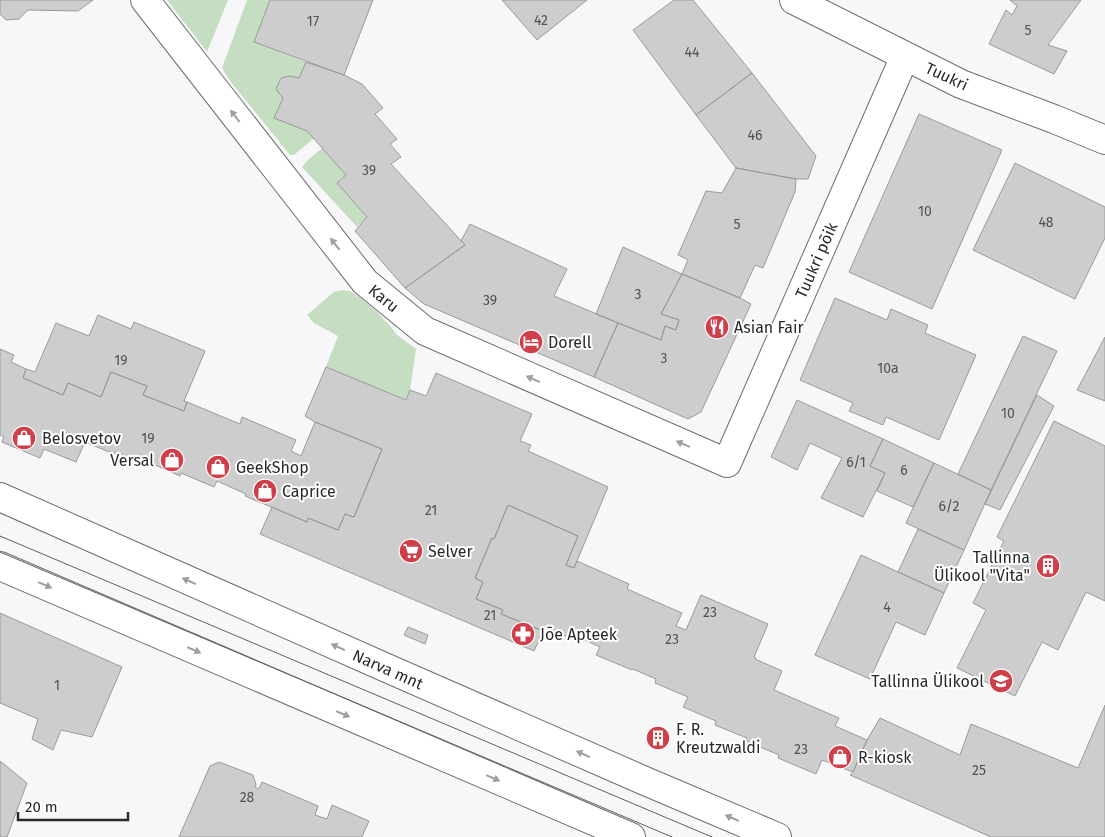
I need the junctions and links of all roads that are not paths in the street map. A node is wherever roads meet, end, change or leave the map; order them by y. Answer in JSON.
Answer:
{"nodes":[{"id":1,"x":145,"y":0,"type":"edge"},
{"id":2,"x":794,"y":0,"type":"edge"},
{"id":3,"x":905,"y":56,"type":"junction"},
{"id":4,"x":1105,"y":140,"type":"edge"},
{"id":5,"x":727,"y":463,"type":"joint"},
{"id":6,"x":0,"y":497,"type":"edge"},
{"id":7,"x":0,"y":566,"type":"edge"},
{"id":8,"x":631,"y":837,"type":"edge"},
{"id":9,"x":777,"y":837,"type":"edge"}],
"edges":[{"from":5,"to":1,"type":"street","name":"Karu","one_way":true},
{"from":2,"to":3,"type":"street","name":"Tuukri"},
{"from":3,"to":4,"type":"street","name":"Tuukri"},
{"from":3,"to":5,"type":"street","name":"Tuukri põik"},
{"from":9,"to":6,"type":"street","name":"Narva mnt","one_way":true},
{"from":7,"to":8,"type":"street","one_way":true}]}
